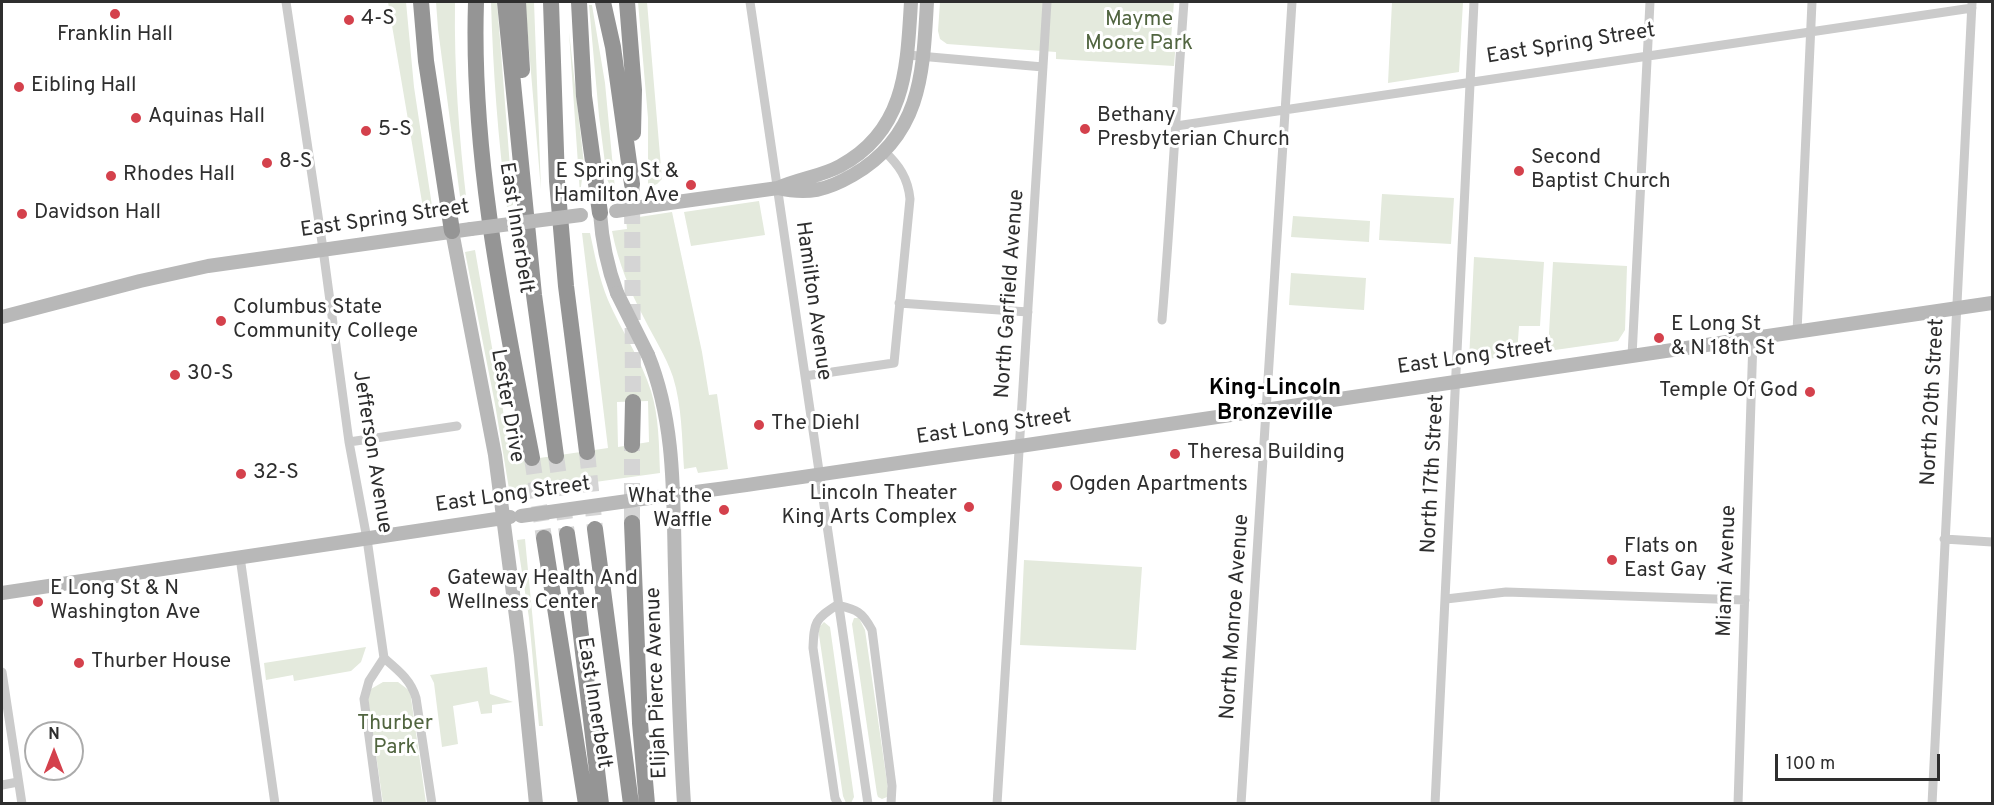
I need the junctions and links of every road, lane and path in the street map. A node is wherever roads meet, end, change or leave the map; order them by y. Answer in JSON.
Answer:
{"nodes":[{"id":1,"x":286,"y":2,"type":"edge"},
{"id":2,"x":421,"y":2,"type":"edge"},
{"id":3,"x":476,"y":2,"type":"edge"},
{"id":4,"x":505,"y":2,"type":"edge"},
{"id":5,"x":518,"y":2,"type":"edge"},
{"id":6,"x":550,"y":2,"type":"edge"},
{"id":7,"x":579,"y":2,"type":"edge"},
{"id":8,"x":603,"y":2,"type":"edge"},
{"id":9,"x":627,"y":2,"type":"edge"},
{"id":10,"x":750,"y":2,"type":"edge"},
{"id":11,"x":912,"y":2,"type":"edge"},
{"id":12,"x":927,"y":2,"type":"edge"},
{"id":13,"x":1047,"y":2,"type":"edge"},
{"id":14,"x":1184,"y":2,"type":"edge"},
{"id":15,"x":1292,"y":2,"type":"edge"},
{"id":16,"x":1474,"y":2,"type":"edge"},
{"id":17,"x":1650,"y":2,"type":"edge"},
{"id":18,"x":1812,"y":2,"type":"edge"},
{"id":19,"x":1972,"y":4,"type":"edge"},
{"id":20,"x":1811,"y":31,"type":"junction"},
{"id":21,"x":908,"y":55,"type":"junction"},
{"id":22,"x":1647,"y":55,"type":"junction"},
{"id":23,"x":923,"y":57,"type":"junction"},
{"id":24,"x":1043,"y":67,"type":"junction"},
{"id":25,"x":1470,"y":82,"type":"junction"},
{"id":26,"x":1285,"y":109,"type":"junction"},
{"id":27,"x":1176,"y":126,"type":"junction"},
{"id":28,"x":884,"y":151,"type":"junction"},
{"id":29,"x":521,"y":176,"type":"junction"},
{"id":30,"x":778,"y":188,"type":"junction"},
{"id":31,"x":608,"y":212,"type":"junction"},
{"id":32,"x":452,"y":231,"type":"junction"},
{"id":33,"x":323,"y":249,"type":"junction"},
{"id":34,"x":899,"y":303,"type":"junction"},
{"id":35,"x":1992,"y":303,"type":"edge"},
{"id":36,"x":1957,"y":309,"type":"junction"},
{"id":37,"x":1028,"y":312,"type":"junction"},
{"id":38,"x":2,"y":317,"type":"edge"},
{"id":39,"x":1162,"y":320,"type":"dead end"},
{"id":40,"x":1797,"y":332,"type":"junction"},
{"id":41,"x":1753,"y":339,"type":"junction"},
{"id":42,"x":1632,"y":356,"type":"junction"},
{"id":43,"x":805,"y":376,"type":"junction"},
{"id":44,"x":1456,"y":382,"type":"junction"},
{"id":45,"x":633,"y":402,"type":"tunnel mouth"},
{"id":46,"x":1267,"y":409,"type":"junction"},
{"id":47,"x":456,"y":426,"type":"dead end"},
{"id":48,"x":349,"y":442,"type":"junction"},
{"id":49,"x":632,"y":445,"type":"tunnel mouth"},
{"id":50,"x":1020,"y":446,"type":"junction"},
{"id":51,"x":587,"y":452,"type":"tunnel mouth"},
{"id":52,"x":556,"y":456,"type":"tunnel mouth"},
{"id":53,"x":532,"y":458,"type":"tunnel mouth"},
{"id":54,"x":819,"y":474,"type":"junction"},
{"id":55,"x":672,"y":495,"type":"junction"},
{"id":56,"x":503,"y":518,"type":"junction"},
{"id":57,"x":632,"y":523,"type":"tunnel mouth"},
{"id":58,"x":595,"y":530,"type":"tunnel mouth"},
{"id":59,"x":567,"y":534,"type":"tunnel mouth"},
{"id":60,"x":544,"y":538,"type":"tunnel mouth"},
{"id":61,"x":367,"y":539,"type":"junction"},
{"id":62,"x":1944,"y":539,"type":"junction"},
{"id":63,"x":1992,"y":542,"type":"edge"},
{"id":64,"x":240,"y":557,"type":"junction"},
{"id":65,"x":2,"y":592,"type":"edge"},
{"id":66,"x":1446,"y":599,"type":"junction"},
{"id":67,"x":1745,"y":600,"type":"junction"},
{"id":68,"x":837,"y":605,"type":"junction"},
{"id":69,"x":384,"y":658,"type":"junction"},
{"id":70,"x":2,"y":672,"type":"edge"},
{"id":71,"x":18,"y":782,"type":"junction"},
{"id":72,"x":2,"y":785,"type":"edge"},
{"id":73,"x":22,"y":804,"type":"edge"},
{"id":74,"x":275,"y":804,"type":"edge"},
{"id":75,"x":378,"y":804,"type":"edge"},
{"id":76,"x":432,"y":804,"type":"edge"},
{"id":77,"x":536,"y":804,"type":"edge"},
{"id":78,"x":586,"y":804,"type":"edge"},
{"id":79,"x":601,"y":804,"type":"edge"},
{"id":80,"x":632,"y":804,"type":"edge"},
{"id":81,"x":647,"y":804,"type":"edge"},
{"id":82,"x":684,"y":804,"type":"edge"},
{"id":83,"x":838,"y":804,"type":"edge"},
{"id":84,"x":868,"y":804,"type":"edge"},
{"id":85,"x":891,"y":804,"type":"edge"},
{"id":86,"x":997,"y":804,"type":"edge"},
{"id":87,"x":1241,"y":804,"type":"edge"},
{"id":88,"x":1435,"y":804,"type":"edge"},
{"id":89,"x":1738,"y":804,"type":"edge"},
{"id":90,"x":1932,"y":804,"type":"edge"}],
"edges":[{"from":1,"to":33,"type":"street","name":"Jefferson Avenue"},
{"from":2,"to":32,"type":"highway"},
{"from":3,"to":53,"type":"highway","name":"East Innerbelt"},
{"from":4,"to":29,"type":"highway"},
{"from":5,"to":29,"type":"highway"},
{"from":6,"to":51,"type":"highway"},
{"from":7,"to":31,"type":"highway"},
{"from":8,"to":9,"type":"highway"},
{"from":10,"to":30,"type":"street","name":"Hamilton Avenue"},
{"from":11,"to":21,"type":"street"},
{"from":12,"to":23,"type":"street"},
{"from":13,"to":24,"type":"street","name":"North Garfield Avenue"},
{"from":14,"to":27,"type":"street"},
{"from":15,"to":26,"type":"street","name":"North Monroe Avenue"},
{"from":16,"to":25,"type":"street","name":"North 17th Street"},
{"from":17,"to":22,"type":"street"},
{"from":18,"to":20,"type":"street"},
{"from":19,"to":20,"type":"street","name":"East Spring Street"},
{"from":19,"to":36,"type":"street","name":"North 20th Street"},
{"from":20,"to":22,"type":"street","name":"East Spring Street"},
{"from":20,"to":40,"type":"street"},
{"from":21,"to":23,"type":"street"},
{"from":21,"to":30,"type":"street"},
{"from":22,"to":25,"type":"street","name":"East Spring Street"},
{"from":22,"to":42,"type":"street"},
{"from":23,"to":24,"type":"street"},
{"from":23,"to":28,"type":"street"},
{"from":24,"to":37,"type":"street","name":"North Garfield Avenue"},
{"from":25,"to":26,"type":"street","name":"East Spring Street"},
{"from":25,"to":44,"type":"street","name":"North 17th Street"},
{"from":26,"to":27,"type":"street","name":"East Spring Street"},
{"from":26,"to":46,"type":"street","name":"North Monroe Avenue"},
{"from":27,"to":39,"type":"street"},
{"from":28,"to":30,"type":"street"},
{"from":28,"to":34,"type":"street"},
{"from":29,"to":52,"type":"highway"},
{"from":30,"to":31,"type":"street","name":"East Spring Street","bridge":true},
{"from":30,"to":43,"type":"street","name":"Hamilton Avenue"},
{"from":31,"to":32,"type":"street","name":"East Spring Street","bridge":true},
{"from":31,"to":55,"type":"street","name":"Elijah Pierce Avenue","bridge":true},
{"from":32,"to":33,"type":"street","name":"East Spring Street"},
{"from":32,"to":56,"type":"street","name":"Lester Drive"},
{"from":33,"to":38,"type":"street","name":"East Spring Street"},
{"from":33,"to":48,"type":"street","name":"Jefferson Avenue"},
{"from":34,"to":37,"type":"street"},
{"from":34,"to":43,"type":"street"},
{"from":35,"to":36,"type":"street","name":"East Long Street"},
{"from":36,"to":40,"type":"street","name":"East Long Street"},
{"from":36,"to":62,"type":"street","name":"North 20th Street"},
{"from":37,"to":50,"type":"street","name":"North Garfield Avenue"},
{"from":40,"to":41,"type":"street","name":"East Long Street"},
{"from":41,"to":42,"type":"street","name":"East Long Street"},
{"from":41,"to":67,"type":"street","name":"Miami Avenue"},
{"from":42,"to":44,"type":"street","name":"East Long Street"},
{"from":43,"to":54,"type":"street","name":"Hamilton Avenue"},
{"from":44,"to":46,"type":"street","name":"East Long Street"},
{"from":44,"to":66,"type":"street","name":"North 17th Street"},
{"from":45,"to":49,"type":"highway"},
{"from":46,"to":50,"type":"street","name":"East Long Street"},
{"from":46,"to":87,"type":"street","name":"North Monroe Avenue"},
{"from":47,"to":48,"type":"street"},
{"from":48,"to":61,"type":"street","name":"Jefferson Avenue"},
{"from":50,"to":54,"type":"street","name":"East Long Street"},
{"from":50,"to":86,"type":"street","name":"North Garfield Avenue"},
{"from":54,"to":55,"type":"street","name":"East Long Street"},
{"from":54,"to":68,"type":"street","name":"Hamilton Avenue"},
{"from":55,"to":56,"type":"street","name":"East Long Street","bridge":true},
{"from":55,"to":82,"type":"street","name":"Elijah Pierce Avenue"},
{"from":56,"to":61,"type":"street","name":"East Long Street"},
{"from":56,"to":77,"type":"street","name":"Lester Drive"},
{"from":57,"to":81,"type":"highway"},
{"from":58,"to":80,"type":"highway"},
{"from":59,"to":79,"type":"highway"},
{"from":60,"to":78,"type":"highway","name":"East Innerbelt"},
{"from":61,"to":64,"type":"street","name":"East Long Street"},
{"from":61,"to":69,"type":"street","name":"Jefferson Avenue"},
{"from":62,"to":63,"type":"street"},
{"from":62,"to":90,"type":"street","name":"North 20th Street"},
{"from":64,"to":65,"type":"street","name":"East Long Street"},
{"from":64,"to":74,"type":"street"},
{"from":66,"to":67,"type":"street"},
{"from":66,"to":88,"type":"street","name":"North 17th Street"},
{"from":67,"to":89,"type":"street","name":"Miami Avenue"},
{"from":68,"to":83,"type":"street"},
{"from":68,"to":84,"type":"street","name":"Hamilton Avenue"},
{"from":68,"to":85,"type":"street"},
{"from":69,"to":75,"type":"street"},
{"from":69,"to":76,"type":"street"},
{"from":70,"to":71,"type":"street"},
{"from":71,"to":72,"type":"street"},
{"from":71,"to":73,"type":"street"}]}
